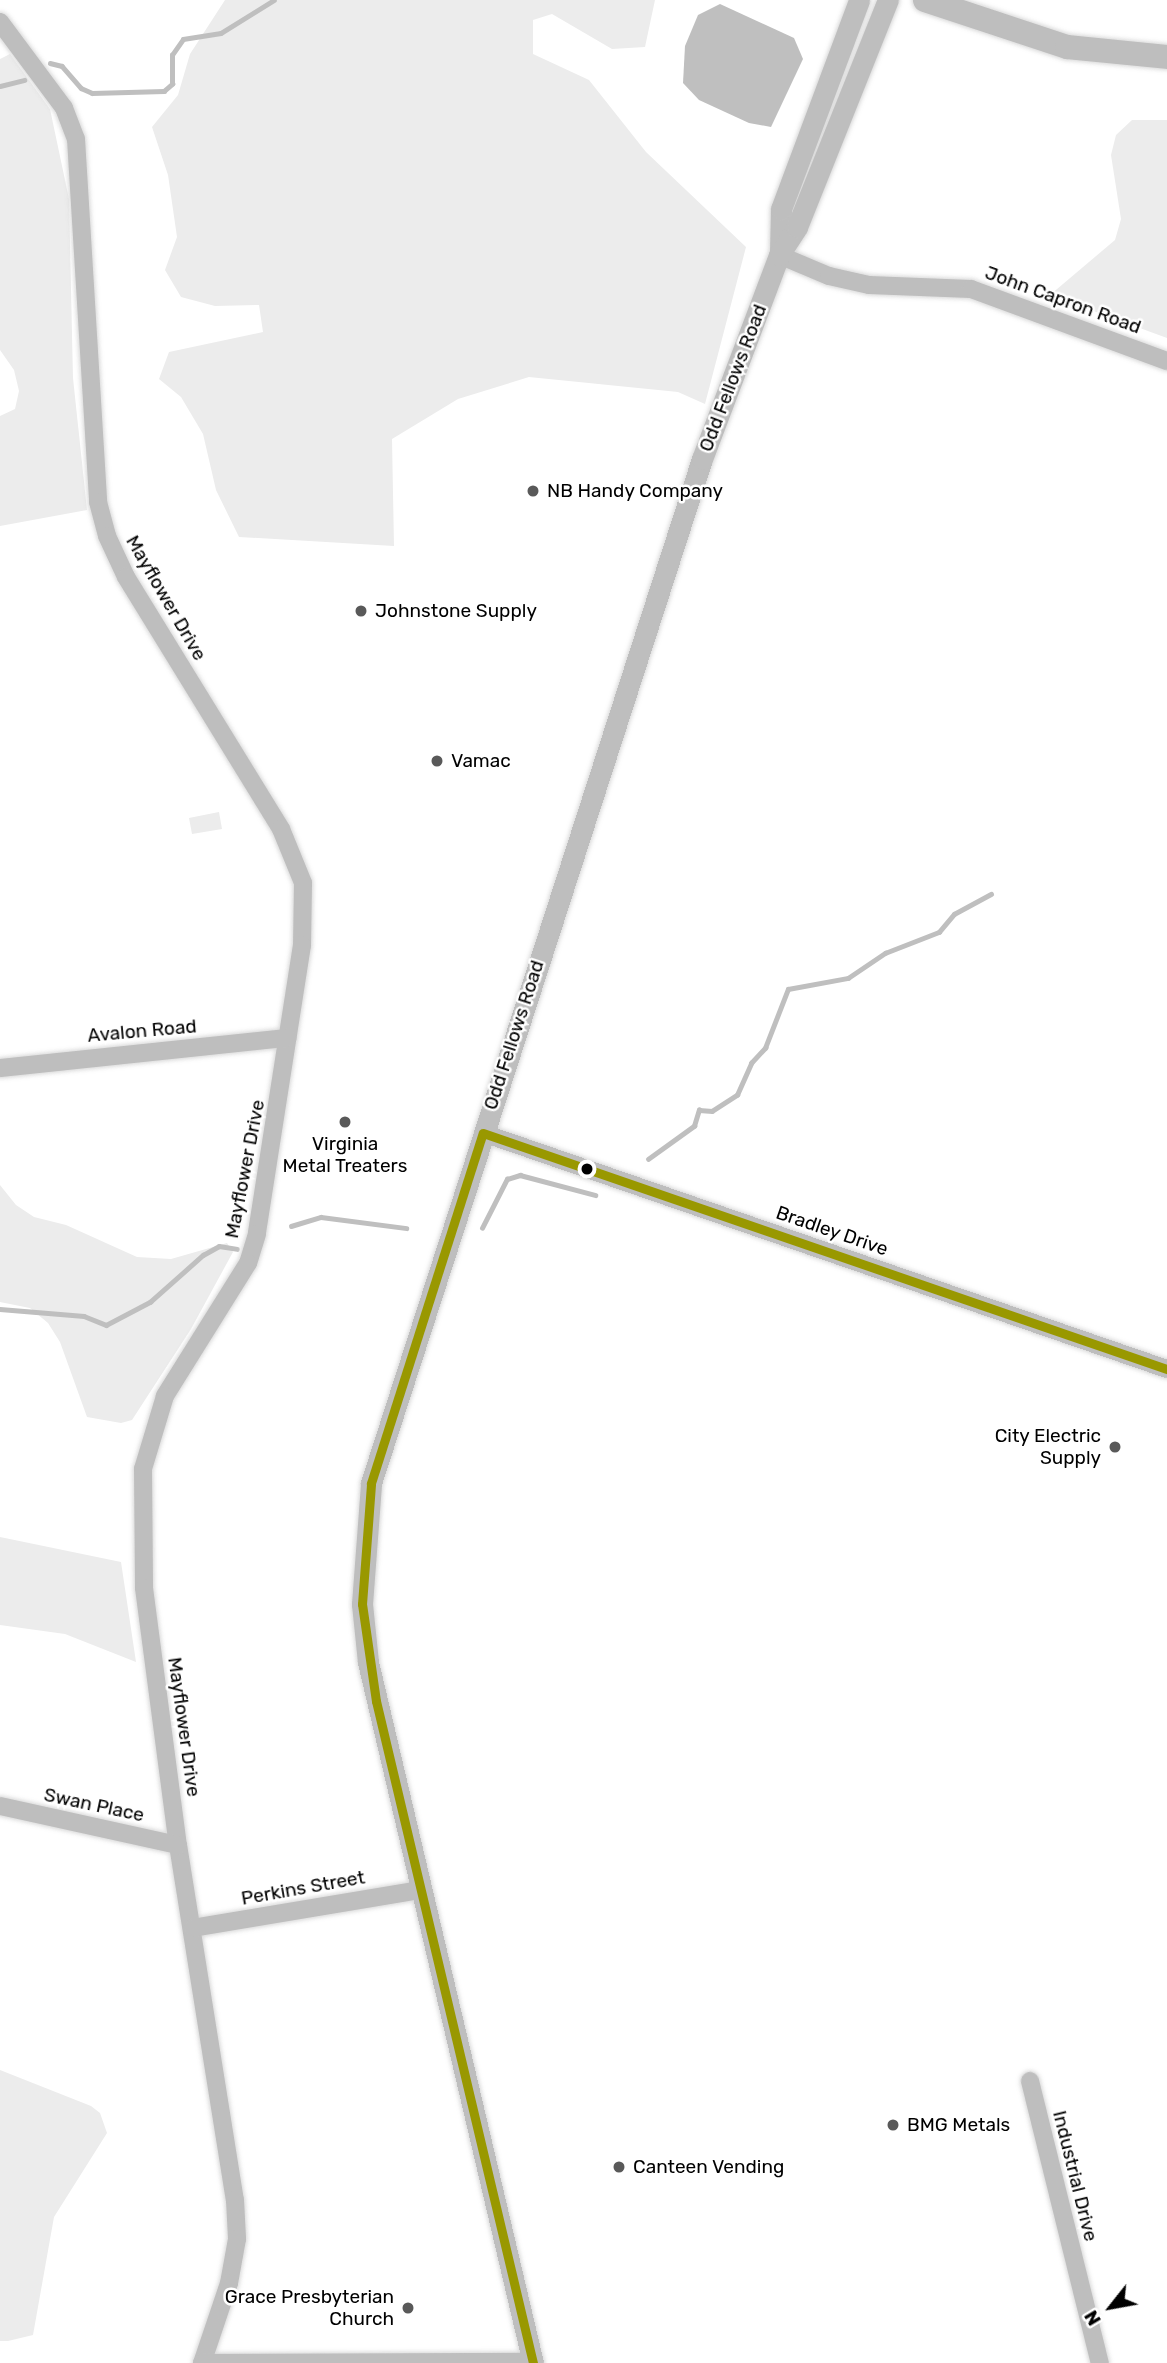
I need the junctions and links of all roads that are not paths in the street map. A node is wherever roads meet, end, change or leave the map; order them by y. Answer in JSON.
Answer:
{"nodes":[{"id":1,"x":859,"y":0,"type":"edge"},
{"id":2,"x":888,"y":0,"type":"edge"},
{"id":3,"x":925,"y":0,"type":"edge"},
{"id":4,"x":0,"y":22,"type":"edge"},
{"id":5,"x":1167,"y":57,"type":"edge"},
{"id":6,"x":779,"y":255,"type":"junction"},
{"id":7,"x":1167,"y":361,"type":"edge"},
{"id":8,"x":287,"y":1038,"type":"junction"},
{"id":9,"x":0,"y":1068,"type":"edge"},
{"id":10,"x":483,"y":1133,"type":"junction"},
{"id":11,"x":1167,"y":1369,"type":"edge"},
{"id":12,"x":0,"y":1806,"type":"edge"},
{"id":13,"x":178,"y":1845,"type":"junction"},
{"id":14,"x":421,"y":1890,"type":"junction"},
{"id":15,"x":193,"y":1928,"type":"junction"},
{"id":16,"x":1030,"y":2081,"type":"dead end"},
{"id":17,"x":202,"y":2363,"type":"edge"},
{"id":18,"x":533,"y":2363,"type":"edge"},
{"id":19,"x":1100,"y":2363,"type":"edge"}],
"edges":[{"from":1,"to":6,"type":"main road","name":"Odd Fellows Road"},
{"from":2,"to":6,"type":"main road","name":"Odd Fellows Road"},
{"from":3,"to":5,"type":"highway"},
{"from":4,"to":8,"type":"street","name":"Mayflower Drive"},
{"from":6,"to":7,"type":"street","name":"John Capron Road"},
{"from":6,"to":10,"type":"main road","name":"Odd Fellows Road"},
{"from":8,"to":9,"type":"street","name":"Avalon Road"},
{"from":8,"to":13,"type":"street","name":"Mayflower Drive"},
{"from":10,"to":11,"type":"street","name":"Bradley Drive"},
{"from":10,"to":14,"type":"main road","name":"Odd Fellows Road"},
{"from":12,"to":13,"type":"street","name":"Swan Place"},
{"from":13,"to":15,"type":"street","name":"Mayflower Drive"},
{"from":14,"to":15,"type":"street","name":"Perkins Street"},
{"from":14,"to":18,"type":"main road","name":"Odd Fellows Road"},
{"from":15,"to":17,"type":"street","name":"Mayflower Drive"},
{"from":16,"to":19,"type":"street","name":"Industrial Drive"},
{"from":17,"to":18,"type":"street"}]}
